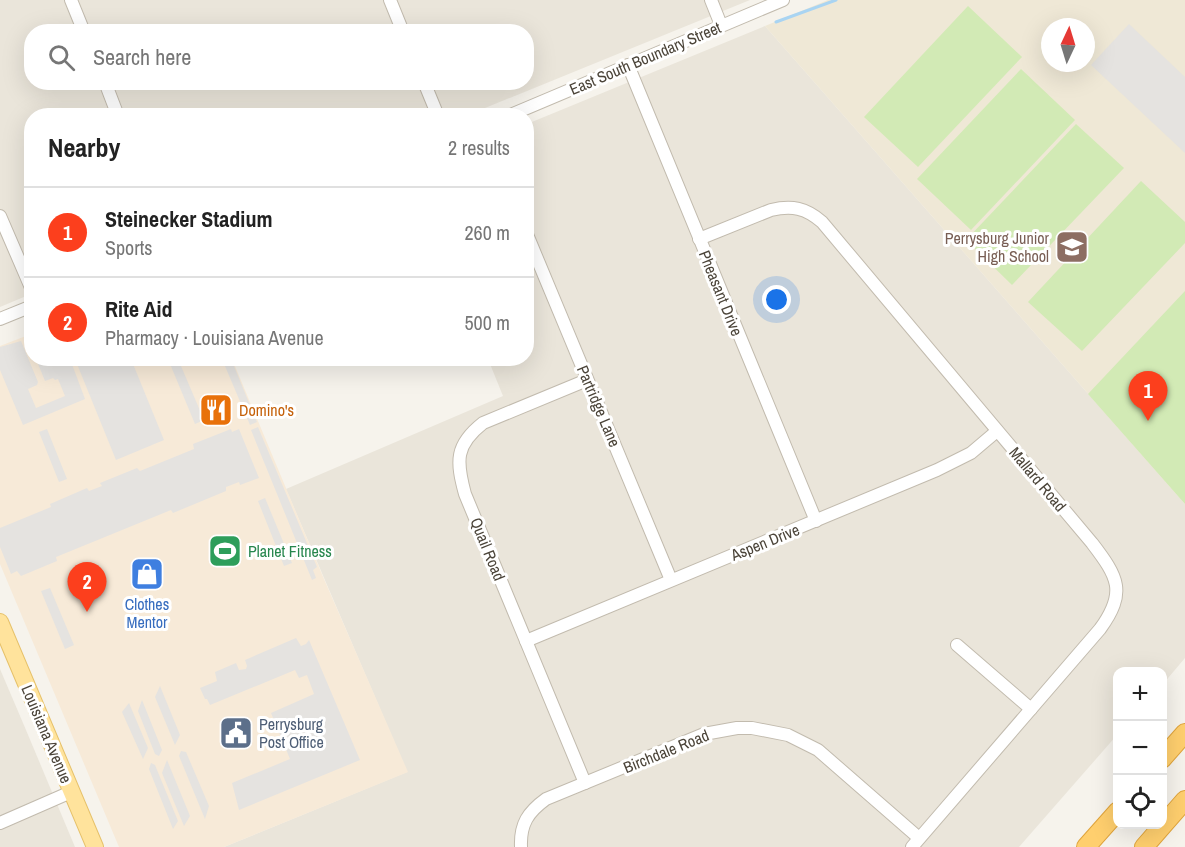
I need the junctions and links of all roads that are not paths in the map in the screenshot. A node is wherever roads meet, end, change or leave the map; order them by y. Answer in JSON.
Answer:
{"nodes":[{"id":1,"x":71,"y":0,"type":"edge"},
{"id":2,"x":390,"y":0,"type":"edge"},
{"id":3,"x":711,"y":0,"type":"edge"},
{"id":4,"x":783,"y":0,"type":"edge"},
{"id":5,"x":81,"y":24,"type":"edge"},
{"id":6,"x":400,"y":24,"type":"edge"},
{"id":7,"x":721,"y":25,"type":"junction"},
{"id":8,"x":628,"y":65,"type":"junction"},
{"id":9,"x":108,"y":90,"type":"edge"},
{"id":10,"x":427,"y":90,"type":"edge"},
{"id":11,"x":115,"y":108,"type":"edge"},
{"id":12,"x":435,"y":108,"type":"edge"},
{"id":13,"x":527,"y":108,"type":"edge"},
{"id":14,"x":0,"y":216,"type":"edge"},
{"id":15,"x":699,"y":239,"type":"junction"},
{"id":16,"x":534,"y":251,"type":"edge"},
{"id":17,"x":24,"y":272,"type":"edge"},
{"id":18,"x":24,"y":309,"type":"edge"},
{"id":19,"x":0,"y":319,"type":"edge"},
{"id":20,"x":588,"y":380,"type":"junction"},
{"id":21,"x":997,"y":431,"type":"junction"},
{"id":22,"x":816,"y":521,"type":"junction"},
{"id":23,"x":671,"y":580,"type":"junction"},
{"id":24,"x":0,"y":622,"type":"edge"},
{"id":25,"x":526,"y":640,"type":"junction"},
{"id":26,"x":957,"y":645,"type":"dead end"},
{"id":27,"x":1031,"y":709,"type":"junction"},
{"id":28,"x":1185,"y":733,"type":"edge"},
{"id":29,"x":1167,"y":753,"type":"edge"},
{"id":30,"x":585,"y":783,"type":"junction"},
{"id":31,"x":71,"y":792,"type":"junction"},
{"id":32,"x":1185,"y":800,"type":"edge"},
{"id":33,"x":1113,"y":817,"type":"edge"},
{"id":34,"x":0,"y":823,"type":"edge"},
{"id":35,"x":916,"y":843,"type":"edge"},
{"id":36,"x":95,"y":847,"type":"edge"},
{"id":37,"x":521,"y":847,"type":"edge"},
{"id":38,"x":1086,"y":847,"type":"edge"},
{"id":39,"x":1144,"y":847,"type":"edge"}],
"edges":[{"from":1,"to":5,"type":"street"},
{"from":2,"to":6,"type":"street"},
{"from":3,"to":7,"type":"street"},
{"from":4,"to":7,"type":"street","name":"East South Boundary Street"},
{"from":7,"to":8,"type":"street","name":"East South Boundary Street"},
{"from":8,"to":13,"type":"street","name":"East South Boundary Street"},
{"from":8,"to":15,"type":"street","name":"Pheasant Drive"},
{"from":9,"to":11,"type":"street"},
{"from":10,"to":12,"type":"street"},
{"from":14,"to":17,"type":"street"},
{"from":15,"to":21,"type":"street","name":"Mallard Road"},
{"from":15,"to":22,"type":"street","name":"Pheasant Drive"},
{"from":16,"to":20,"type":"street","name":"Partridge Lane"},
{"from":18,"to":19,"type":"street"},
{"from":20,"to":23,"type":"street","name":"Partridge Lane"},
{"from":20,"to":25,"type":"street","name":"Quail Road"},
{"from":21,"to":22,"type":"street","name":"Aspen Drive"},
{"from":21,"to":27,"type":"street","name":"Mallard Road"},
{"from":22,"to":23,"type":"street","name":"Aspen Drive"},
{"from":23,"to":25,"type":"street","name":"Aspen Drive"},
{"from":24,"to":31,"type":"main road","name":"Louisiana Avenue"},
{"from":25,"to":30,"type":"street","name":"Quail Road"},
{"from":26,"to":27,"type":"street"},
{"from":27,"to":35,"type":"street","name":"Mallard Road"},
{"from":28,"to":29,"type":"highway"},
{"from":30,"to":35,"type":"street","name":"Birchdale Road"},
{"from":30,"to":37,"type":"street","name":"Birchdale Road"},
{"from":31,"to":34,"type":"street"},
{"from":31,"to":36,"type":"main road","name":"Louisiana Avenue"},
{"from":32,"to":39,"type":"highway"},
{"from":33,"to":38,"type":"highway"}]}
